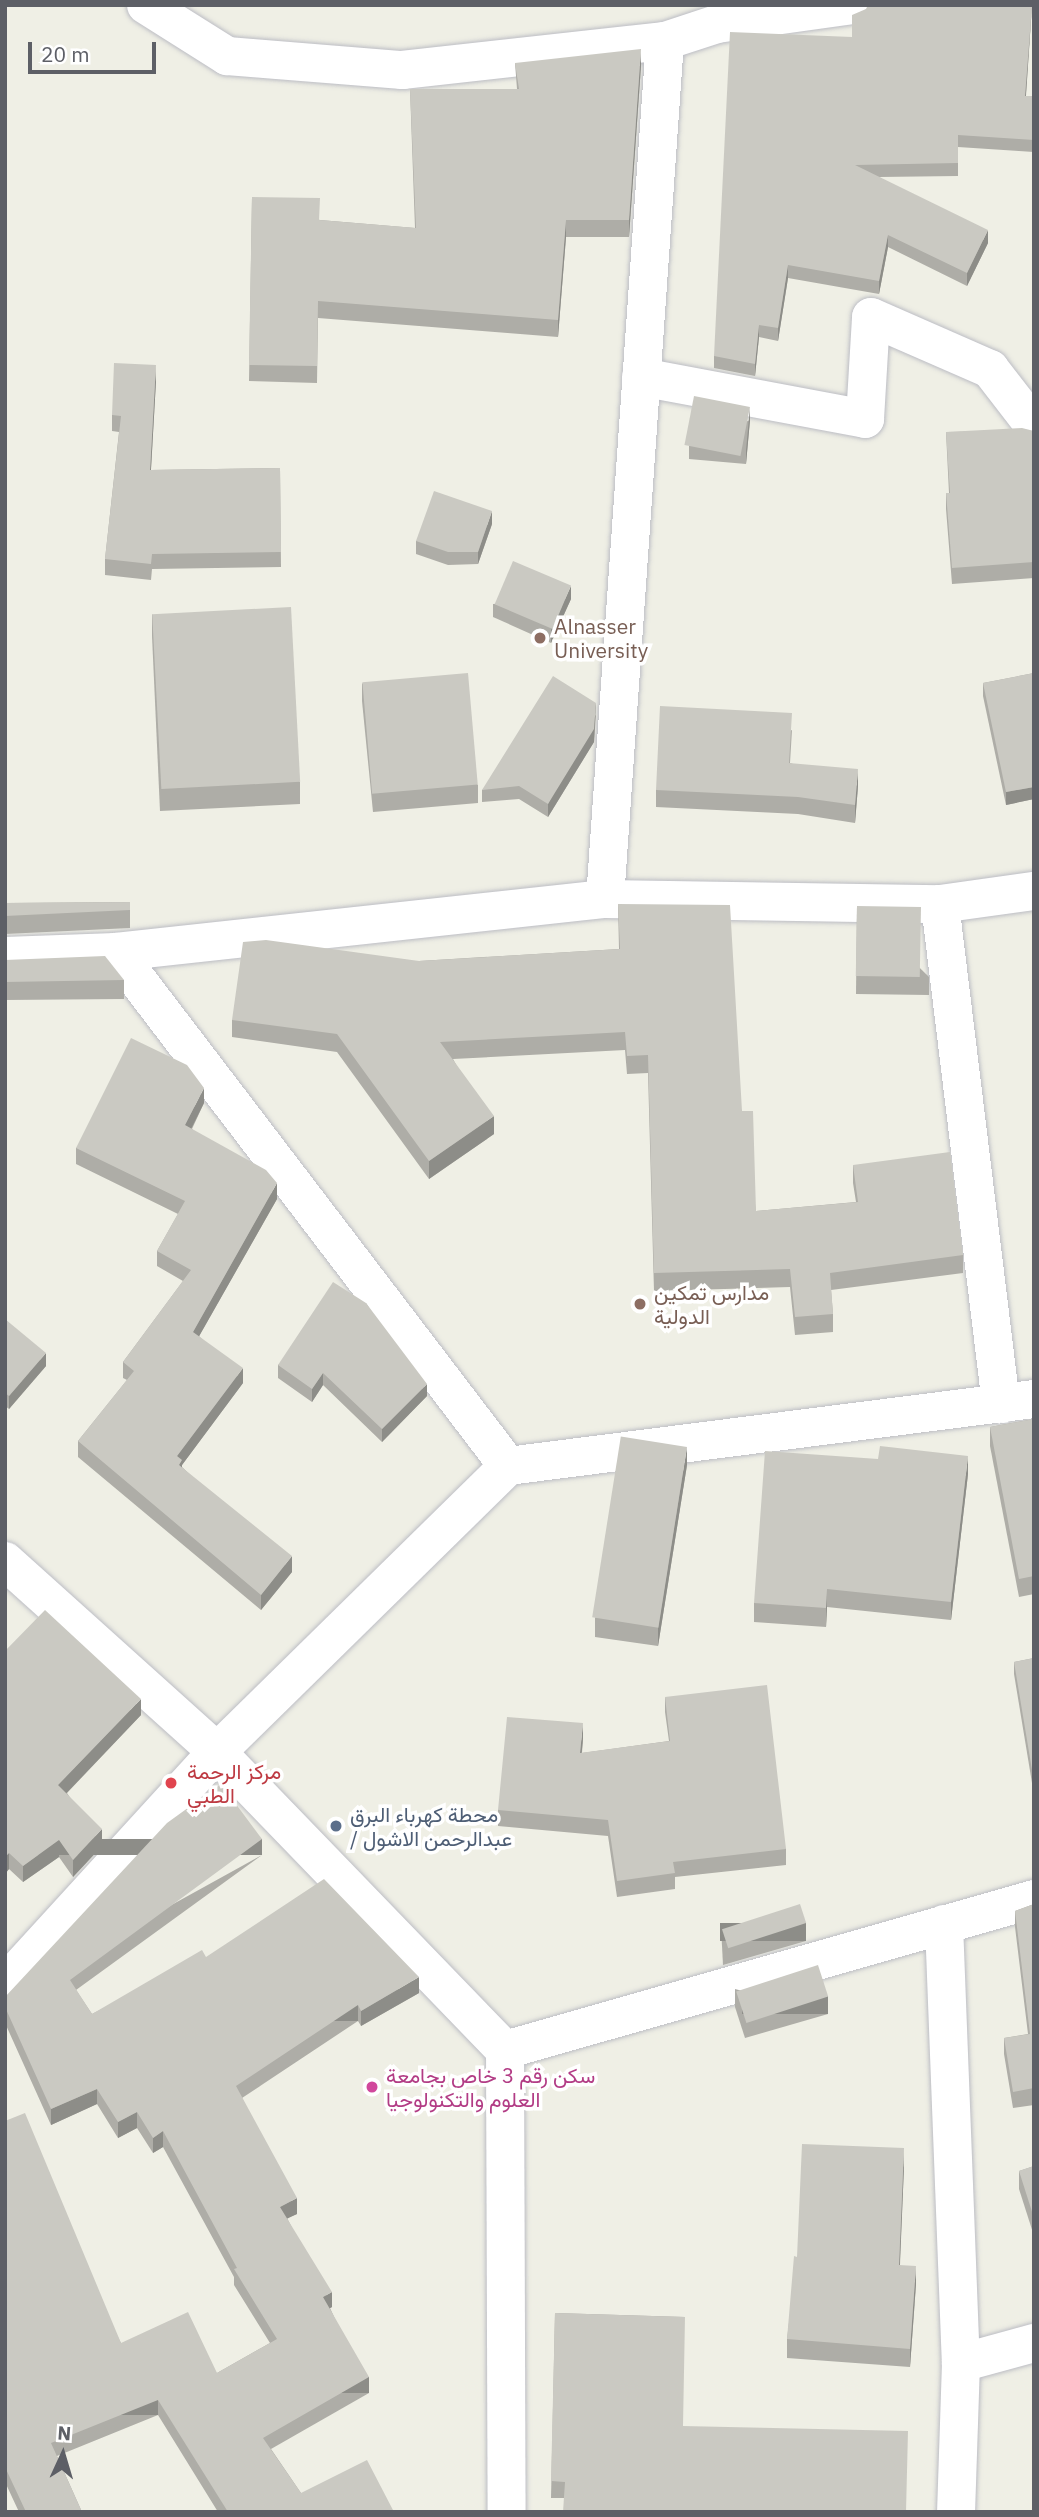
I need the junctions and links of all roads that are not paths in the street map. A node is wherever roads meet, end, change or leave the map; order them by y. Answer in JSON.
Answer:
{"nodes":[{"id":1,"x":145,"y":5,"type":"edge"},
{"id":2,"x":852,"y":5,"type":"edge"},
{"id":3,"x":714,"y":14,"type":"edge"},
{"id":4,"x":665,"y":41,"type":"junction"},
{"id":5,"x":641,"y":377,"type":"junction"},
{"id":6,"x":1034,"y":426,"type":"edge"},
{"id":7,"x":1034,"y":891,"type":"edge"},
{"id":8,"x":605,"y":899,"type":"junction"},
{"id":9,"x":940,"y":904,"type":"junction"},
{"id":10,"x":116,"y":952,"type":"junction"},
{"id":11,"x":5,"y":956,"type":"edge"},
{"id":12,"x":1018,"y":1402,"type":"edge"},
{"id":13,"x":508,"y":1466,"type":"junction"},
{"id":14,"x":5,"y":1561,"type":"edge"},
{"id":15,"x":217,"y":1752,"type":"junction"},
{"id":16,"x":1034,"y":1899,"type":"edge"},
{"id":17,"x":944,"y":1924,"type":"junction"},
{"id":18,"x":5,"y":1983,"type":"edge"},
{"id":19,"x":505,"y":2050,"type":"junction"},
{"id":20,"x":1034,"y":2343,"type":"edge"},
{"id":21,"x":961,"y":2363,"type":"junction"},
{"id":22,"x":507,"y":2512,"type":"edge"},
{"id":23,"x":956,"y":2512,"type":"edge"}],
"edges":[{"from":1,"to":4,"type":"street"},
{"from":2,"to":3,"type":"street"},
{"from":3,"to":4,"type":"street"},
{"from":4,"to":5,"type":"street"},
{"from":5,"to":6,"type":"street"},
{"from":5,"to":8,"type":"street"},
{"from":7,"to":9,"type":"street"},
{"from":8,"to":9,"type":"street"},
{"from":8,"to":10,"type":"street"},
{"from":9,"to":12,"type":"street"},
{"from":10,"to":11,"type":"street"},
{"from":10,"to":13,"type":"street"},
{"from":12,"to":13,"type":"street"},
{"from":13,"to":15,"type":"street"},
{"from":14,"to":15,"type":"street"},
{"from":15,"to":18,"type":"street"},
{"from":15,"to":19,"type":"street"},
{"from":16,"to":17,"type":"street"},
{"from":17,"to":19,"type":"street"},
{"from":17,"to":21,"type":"street"},
{"from":19,"to":22,"type":"street"},
{"from":20,"to":21,"type":"street"},
{"from":21,"to":23,"type":"street"}]}
